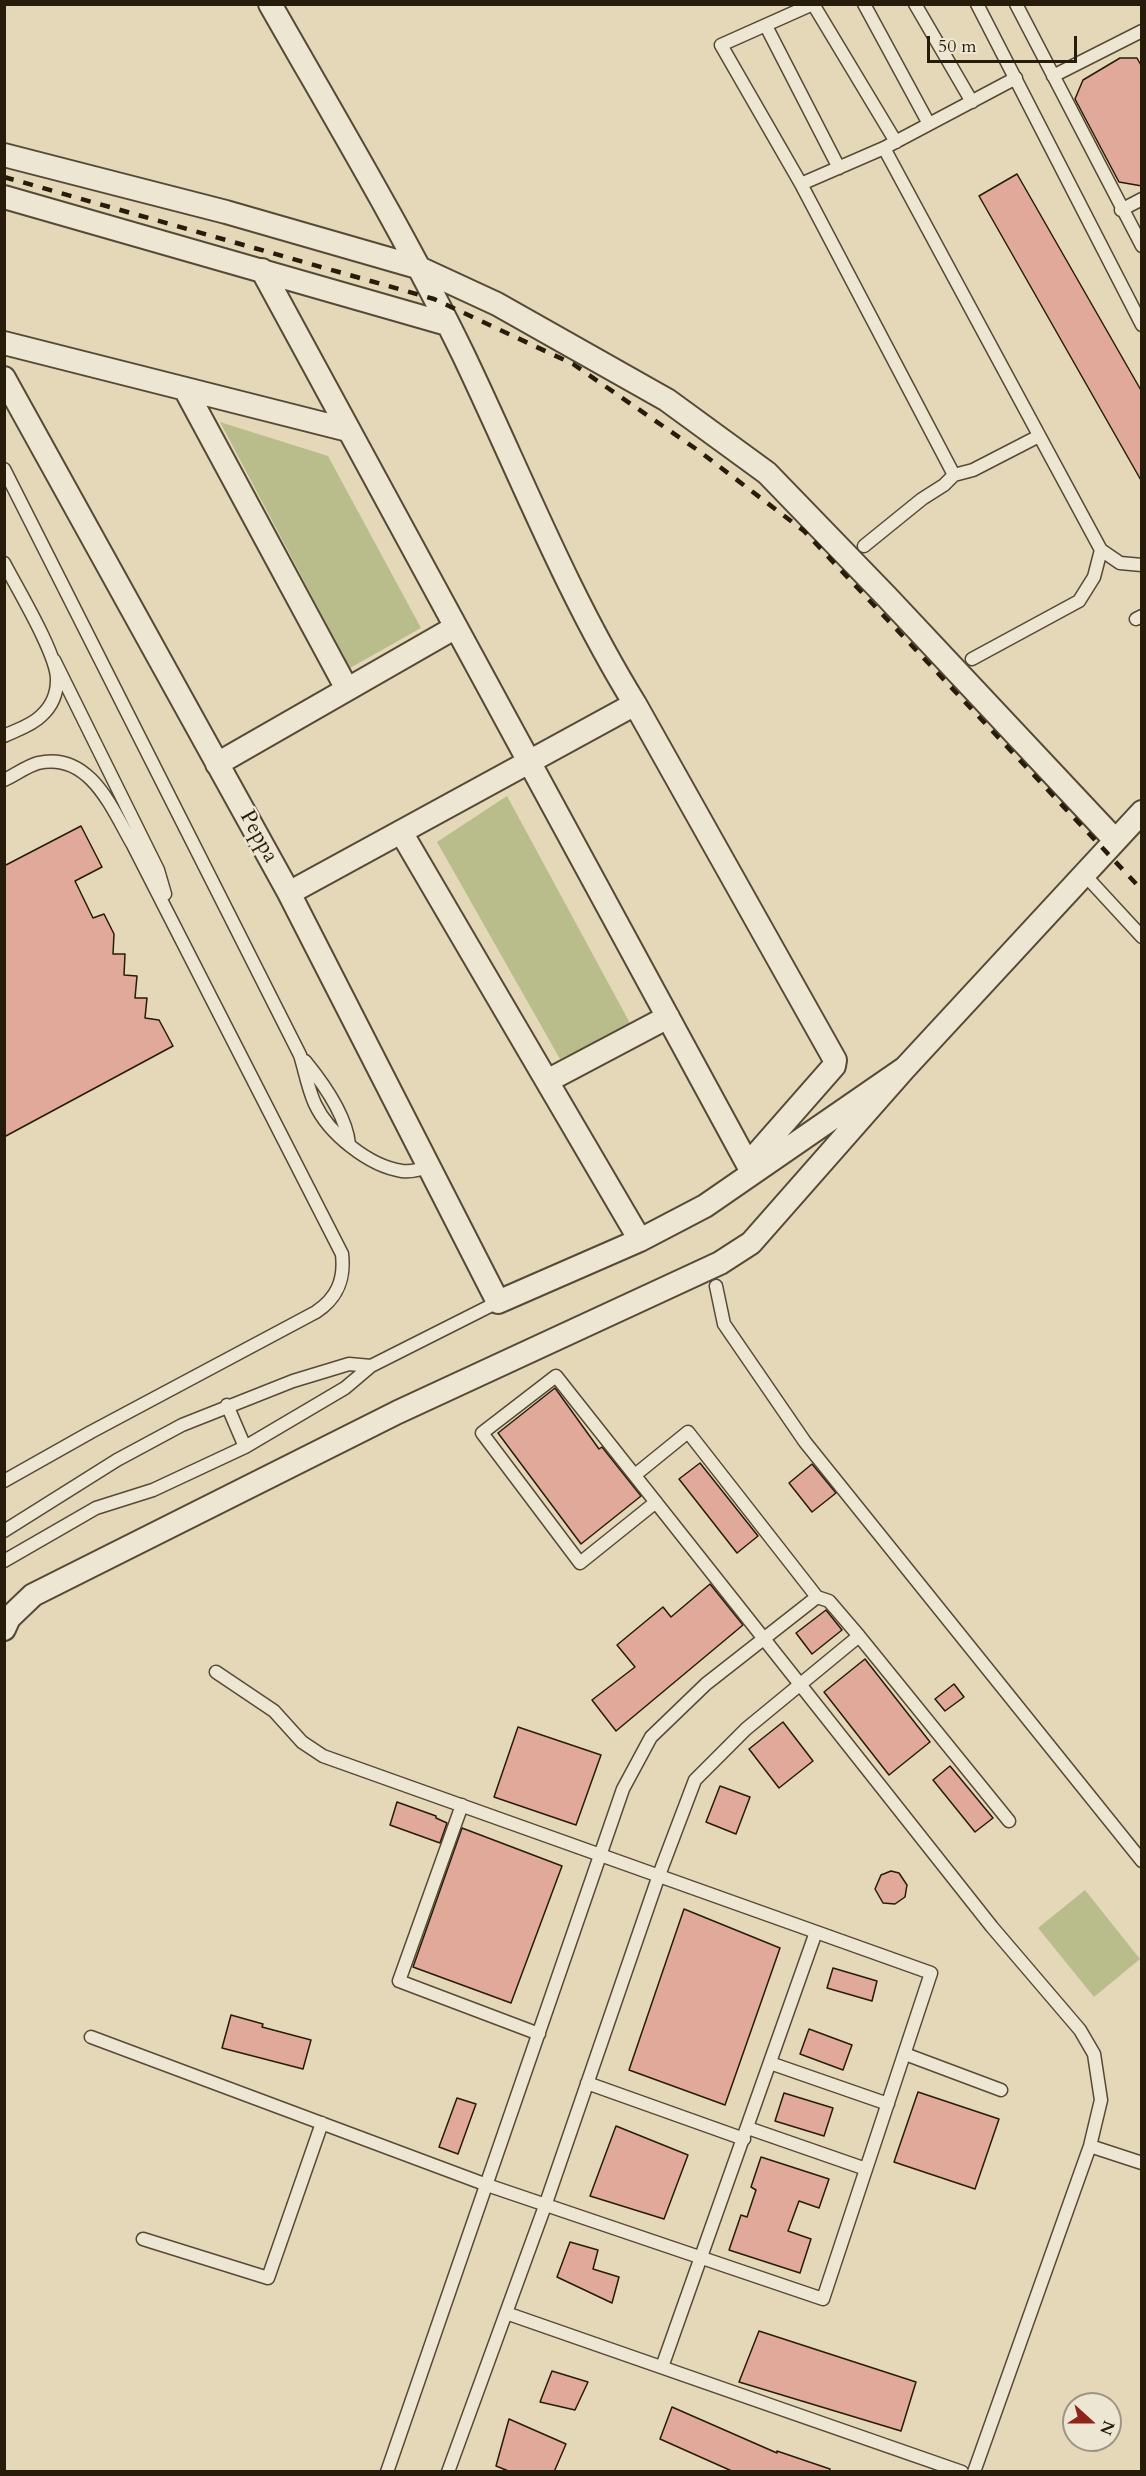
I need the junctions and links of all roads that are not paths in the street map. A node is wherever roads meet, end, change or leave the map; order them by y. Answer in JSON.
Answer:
{"nodes":[{"id":1,"x":270,"y":4,"type":"edge"},
{"id":2,"x":813,"y":4,"type":"edge"},
{"id":3,"x":864,"y":4,"type":"edge"},
{"id":4,"x":915,"y":4,"type":"edge"},
{"id":5,"x":977,"y":4,"type":"edge"},
{"id":6,"x":1016,"y":4,"type":"edge"},
{"id":7,"x":766,"y":26,"type":"junction"},
{"id":8,"x":1141,"y":33,"type":"edge"},
{"id":9,"x":1053,"y":76,"type":"junction"},
{"id":10,"x":1016,"y":78,"type":"junction"},
{"id":11,"x":972,"y":102,"type":"junction"},
{"id":12,"x":929,"y":124,"type":"junction"},
{"id":13,"x":896,"y":142,"type":"junction"},
{"id":14,"x":885,"y":148,"type":"junction"},
{"id":15,"x":4,"y":155,"type":"edge"},
{"id":16,"x":839,"y":168,"type":"junction"},
{"id":17,"x":801,"y":184,"type":"junction"},
{"id":18,"x":4,"y":197,"type":"edge"},
{"id":19,"x":1142,"y":199,"type":"edge"},
{"id":20,"x":1121,"y":210,"type":"junction"},
{"id":21,"x":1142,"y":246,"type":"edge"},
{"id":22,"x":417,"y":267,"type":"junction"},
{"id":23,"x":262,"y":270,"type":"junction"},
{"id":24,"x":447,"y":324,"type":"junction"},
{"id":25,"x":1142,"y":326,"type":"edge"},
{"id":26,"x":4,"y":343,"type":"edge"},
{"id":27,"x":4,"y":378,"type":"edge"},
{"id":28,"x":185,"y":389,"type":"junction"},
{"id":29,"x":348,"y":430,"type":"junction"},
{"id":30,"x":1040,"y":436,"type":"junction"},
{"id":31,"x":4,"y":469,"type":"edge"},
{"id":32,"x":954,"y":475,"type":"junction"},
{"id":33,"x":864,"y":546,"type":"dead end"},
{"id":34,"x":1101,"y":550,"type":"junction"},
{"id":35,"x":4,"y":563,"type":"edge"},
{"id":36,"x":1142,"y":565,"type":"edge"},
{"id":37,"x":456,"y":627,"type":"junction"},
{"id":38,"x":972,"y":659,"type":"dead end"},
{"id":39,"x":54,"y":660,"type":"junction"},
{"id":40,"x":347,"y":689,"type":"junction"},
{"id":41,"x":635,"y":704,"type":"junction"},
{"id":42,"x":4,"y":736,"type":"edge"},
{"id":43,"x":529,"y":762,"type":"junction"},
{"id":44,"x":217,"y":764,"type":"junction"},
{"id":45,"x":4,"y":780,"type":"edge"},
{"id":46,"x":1142,"y":812,"type":"edge"},
{"id":47,"x":401,"y":832,"type":"junction"},
{"id":48,"x":1115,"y":840,"type":"junction"},
{"id":49,"x":1083,"y":873,"type":"junction"},
{"id":50,"x":289,"y":893,"type":"junction"},
{"id":51,"x":172,"y":921,"type":"junction"},
{"id":52,"x":1142,"y":937,"type":"edge"},
{"id":53,"x":668,"y":1017,"type":"junction"},
{"id":54,"x":905,"y":1068,"type":"junction"},
{"id":55,"x":547,"y":1081,"type":"junction"},
{"id":56,"x":429,"y":1166,"type":"junction"},
{"id":57,"x":750,"y":1168,"type":"junction"},
{"id":58,"x":640,"y":1240,"type":"junction"},
{"id":59,"x":716,"y":1286,"type":"dead end"},
{"id":60,"x":498,"y":1302,"type":"junction"},
{"id":61,"x":371,"y":1366,"type":"junction"},
{"id":62,"x":227,"y":1405,"type":"junction"},
{"id":63,"x":245,"y":1447,"type":"junction"},
{"id":64,"x":634,"y":1475,"type":"junction"},
{"id":65,"x":4,"y":1480,"type":"edge"},
{"id":66,"x":656,"y":1502,"type":"junction"},
{"id":67,"x":4,"y":1532,"type":"edge"},
{"id":68,"x":4,"y":1561,"type":"edge"},
{"id":69,"x":817,"y":1597,"type":"junction"},
{"id":70,"x":4,"y":1629,"type":"edge"},
{"id":71,"x":859,"y":1636,"type":"junction"},
{"id":72,"x":765,"y":1640,"type":"junction"},
{"id":73,"x":216,"y":1672,"type":"dead end"},
{"id":74,"x":801,"y":1684,"type":"junction"},
{"id":75,"x":462,"y":1805,"type":"junction"},
{"id":76,"x":1009,"y":1821,"type":"dead end"},
{"id":77,"x":600,"y":1854,"type":"junction"},
{"id":78,"x":1142,"y":1861,"type":"edge"},
{"id":79,"x":659,"y":1875,"type":"junction"},
{"id":80,"x":816,"y":1932,"type":"junction"},
{"id":81,"x":539,"y":2034,"type":"junction"},
{"id":82,"x":91,"y":2037,"type":"dead end"},
{"id":83,"x":905,"y":2054,"type":"junction"},
{"id":84,"x":770,"y":2063,"type":"junction"},
{"id":85,"x":587,"y":2083,"type":"junction"},
{"id":86,"x":1001,"y":2090,"type":"dead end"},
{"id":87,"x":888,"y":2104,"type":"junction"},
{"id":88,"x":322,"y":2123,"type":"junction"},
{"id":89,"x":746,"y":2133,"type":"junction"},
{"id":90,"x":1090,"y":2146,"type":"junction"},
{"id":91,"x":1142,"y":2163,"type":"edge"},
{"id":92,"x":866,"y":2169,"type":"junction"},
{"id":93,"x":487,"y":2185,"type":"junction"},
{"id":94,"x":545,"y":2206,"type":"junction"},
{"id":95,"x":144,"y":2239,"type":"dead end"},
{"id":96,"x":702,"y":2258,"type":"junction"},
{"id":97,"x":506,"y":2313,"type":"junction"},
{"id":98,"x":662,"y":2367,"type":"junction"},
{"id":99,"x":387,"y":2472,"type":"edge"},
{"id":100,"x":448,"y":2472,"type":"edge"},
{"id":101,"x":962,"y":2472,"type":"edge"},
{"id":102,"x":974,"y":2472,"type":"edge"}],
"edges":[{"from":1,"to":22,"type":"street"},
{"from":2,"to":7,"type":"lane"},
{"from":2,"to":13,"type":"lane"},
{"from":3,"to":12,"type":"lane"},
{"from":4,"to":11,"type":"lane"},
{"from":5,"to":10,"type":"lane"},
{"from":6,"to":9,"type":"lane"},
{"from":7,"to":16,"type":"lane"},
{"from":7,"to":17,"type":"lane"},
{"from":8,"to":9,"type":"lane"},
{"from":9,"to":20,"type":"lane"},
{"from":10,"to":11,"type":"lane"},
{"from":10,"to":25,"type":"lane"},
{"from":11,"to":12,"type":"lane"},
{"from":12,"to":13,"type":"lane"},
{"from":13,"to":14,"type":"lane"},
{"from":14,"to":16,"type":"lane"},
{"from":14,"to":30,"type":"lane"},
{"from":15,"to":22,"type":"street"},
{"from":16,"to":17,"type":"lane"},
{"from":17,"to":32,"type":"lane"},
{"from":18,"to":23,"type":"street"},
{"from":19,"to":20,"type":"lane"},
{"from":20,"to":21,"type":"lane"},
{"from":22,"to":24,"type":"street"},
{"from":22,"to":48,"type":"street"},
{"from":23,"to":24,"type":"street"},
{"from":23,"to":29,"type":"street"},
{"from":24,"to":41,"type":"street"},
{"from":26,"to":28,"type":"street"},
{"from":27,"to":44,"type":"street","name":"Peppa"},
{"from":28,"to":29,"type":"street"},
{"from":28,"to":40,"type":"street"},
{"from":29,"to":37,"type":"street"},
{"from":30,"to":32,"type":"lane"},
{"from":30,"to":34,"type":"lane"},
{"from":31,"to":56,"type":"lane"},
{"from":32,"to":33,"type":"lane"},
{"from":34,"to":36,"type":"lane"},
{"from":34,"to":38,"type":"lane"},
{"from":35,"to":39,"type":"lane"},
{"from":37,"to":40,"type":"street"},
{"from":37,"to":43,"type":"street"},
{"from":39,"to":42,"type":"lane"},
{"from":39,"to":51,"type":"lane"},
{"from":40,"to":44,"type":"street"},
{"from":41,"to":43,"type":"street"},
{"from":41,"to":57,"type":"street"},
{"from":43,"to":47,"type":"street"},
{"from":43,"to":53,"type":"street"},
{"from":44,"to":50,"type":"street","name":"Peppa"},
{"from":45,"to":51,"type":"lane"},
{"from":46,"to":48,"type":"street"},
{"from":47,"to":50,"type":"street"},
{"from":47,"to":55,"type":"street"},
{"from":48,"to":49,"type":"street"},
{"from":49,"to":52,"type":"lane"},
{"from":49,"to":54,"type":"street"},
{"from":50,"to":56,"type":"street","name":"Peppa"},
{"from":51,"to":65,"type":"lane"},
{"from":53,"to":55,"type":"street"},
{"from":53,"to":57,"type":"street"},
{"from":54,"to":57,"type":"street"},
{"from":54,"to":70,"type":"street"},
{"from":55,"to":58,"type":"street"},
{"from":56,"to":60,"type":"street","name":"Peppa"},
{"from":57,"to":58,"type":"street"},
{"from":58,"to":60,"type":"street"},
{"from":59,"to":78,"type":"lane"},
{"from":60,"to":61,"type":"lane"},
{"from":61,"to":62,"type":"lane"},
{"from":61,"to":63,"type":"lane"},
{"from":62,"to":63,"type":"lane"},
{"from":62,"to":67,"type":"lane"},
{"from":63,"to":68,"type":"lane"},
{"from":64,"to":66,"type":"lane"},
{"from":64,"to":66,"type":"lane"},
{"from":64,"to":69,"type":"lane"},
{"from":66,"to":72,"type":"lane"},
{"from":69,"to":71,"type":"lane"},
{"from":69,"to":72,"type":"lane"},
{"from":71,"to":74,"type":"lane"},
{"from":71,"to":76,"type":"lane"},
{"from":72,"to":74,"type":"lane"},
{"from":72,"to":77,"type":"lane"},
{"from":73,"to":75,"type":"lane"},
{"from":74,"to":79,"type":"lane"},
{"from":74,"to":90,"type":"lane"},
{"from":75,"to":77,"type":"lane"},
{"from":75,"to":81,"type":"lane"},
{"from":77,"to":79,"type":"lane"},
{"from":77,"to":81,"type":"lane"},
{"from":79,"to":80,"type":"lane"},
{"from":79,"to":85,"type":"lane"},
{"from":80,"to":83,"type":"lane"},
{"from":80,"to":84,"type":"lane"},
{"from":81,"to":93,"type":"lane"},
{"from":82,"to":88,"type":"lane"},
{"from":83,"to":86,"type":"lane"},
{"from":83,"to":87,"type":"lane"},
{"from":84,"to":87,"type":"lane"},
{"from":84,"to":89,"type":"lane"},
{"from":85,"to":89,"type":"lane"},
{"from":85,"to":94,"type":"lane"},
{"from":87,"to":92,"type":"lane"},
{"from":88,"to":93,"type":"lane"},
{"from":88,"to":95,"type":"lane"},
{"from":89,"to":92,"type":"lane"},
{"from":89,"to":96,"type":"lane"},
{"from":90,"to":91,"type":"lane"},
{"from":90,"to":102,"type":"lane"},
{"from":92,"to":96,"type":"lane"},
{"from":93,"to":94,"type":"lane"},
{"from":93,"to":99,"type":"lane"},
{"from":94,"to":96,"type":"lane"},
{"from":94,"to":97,"type":"lane"},
{"from":96,"to":98,"type":"lane"},
{"from":97,"to":98,"type":"lane"},
{"from":97,"to":100,"type":"lane"},
{"from":98,"to":101,"type":"lane"}]}
